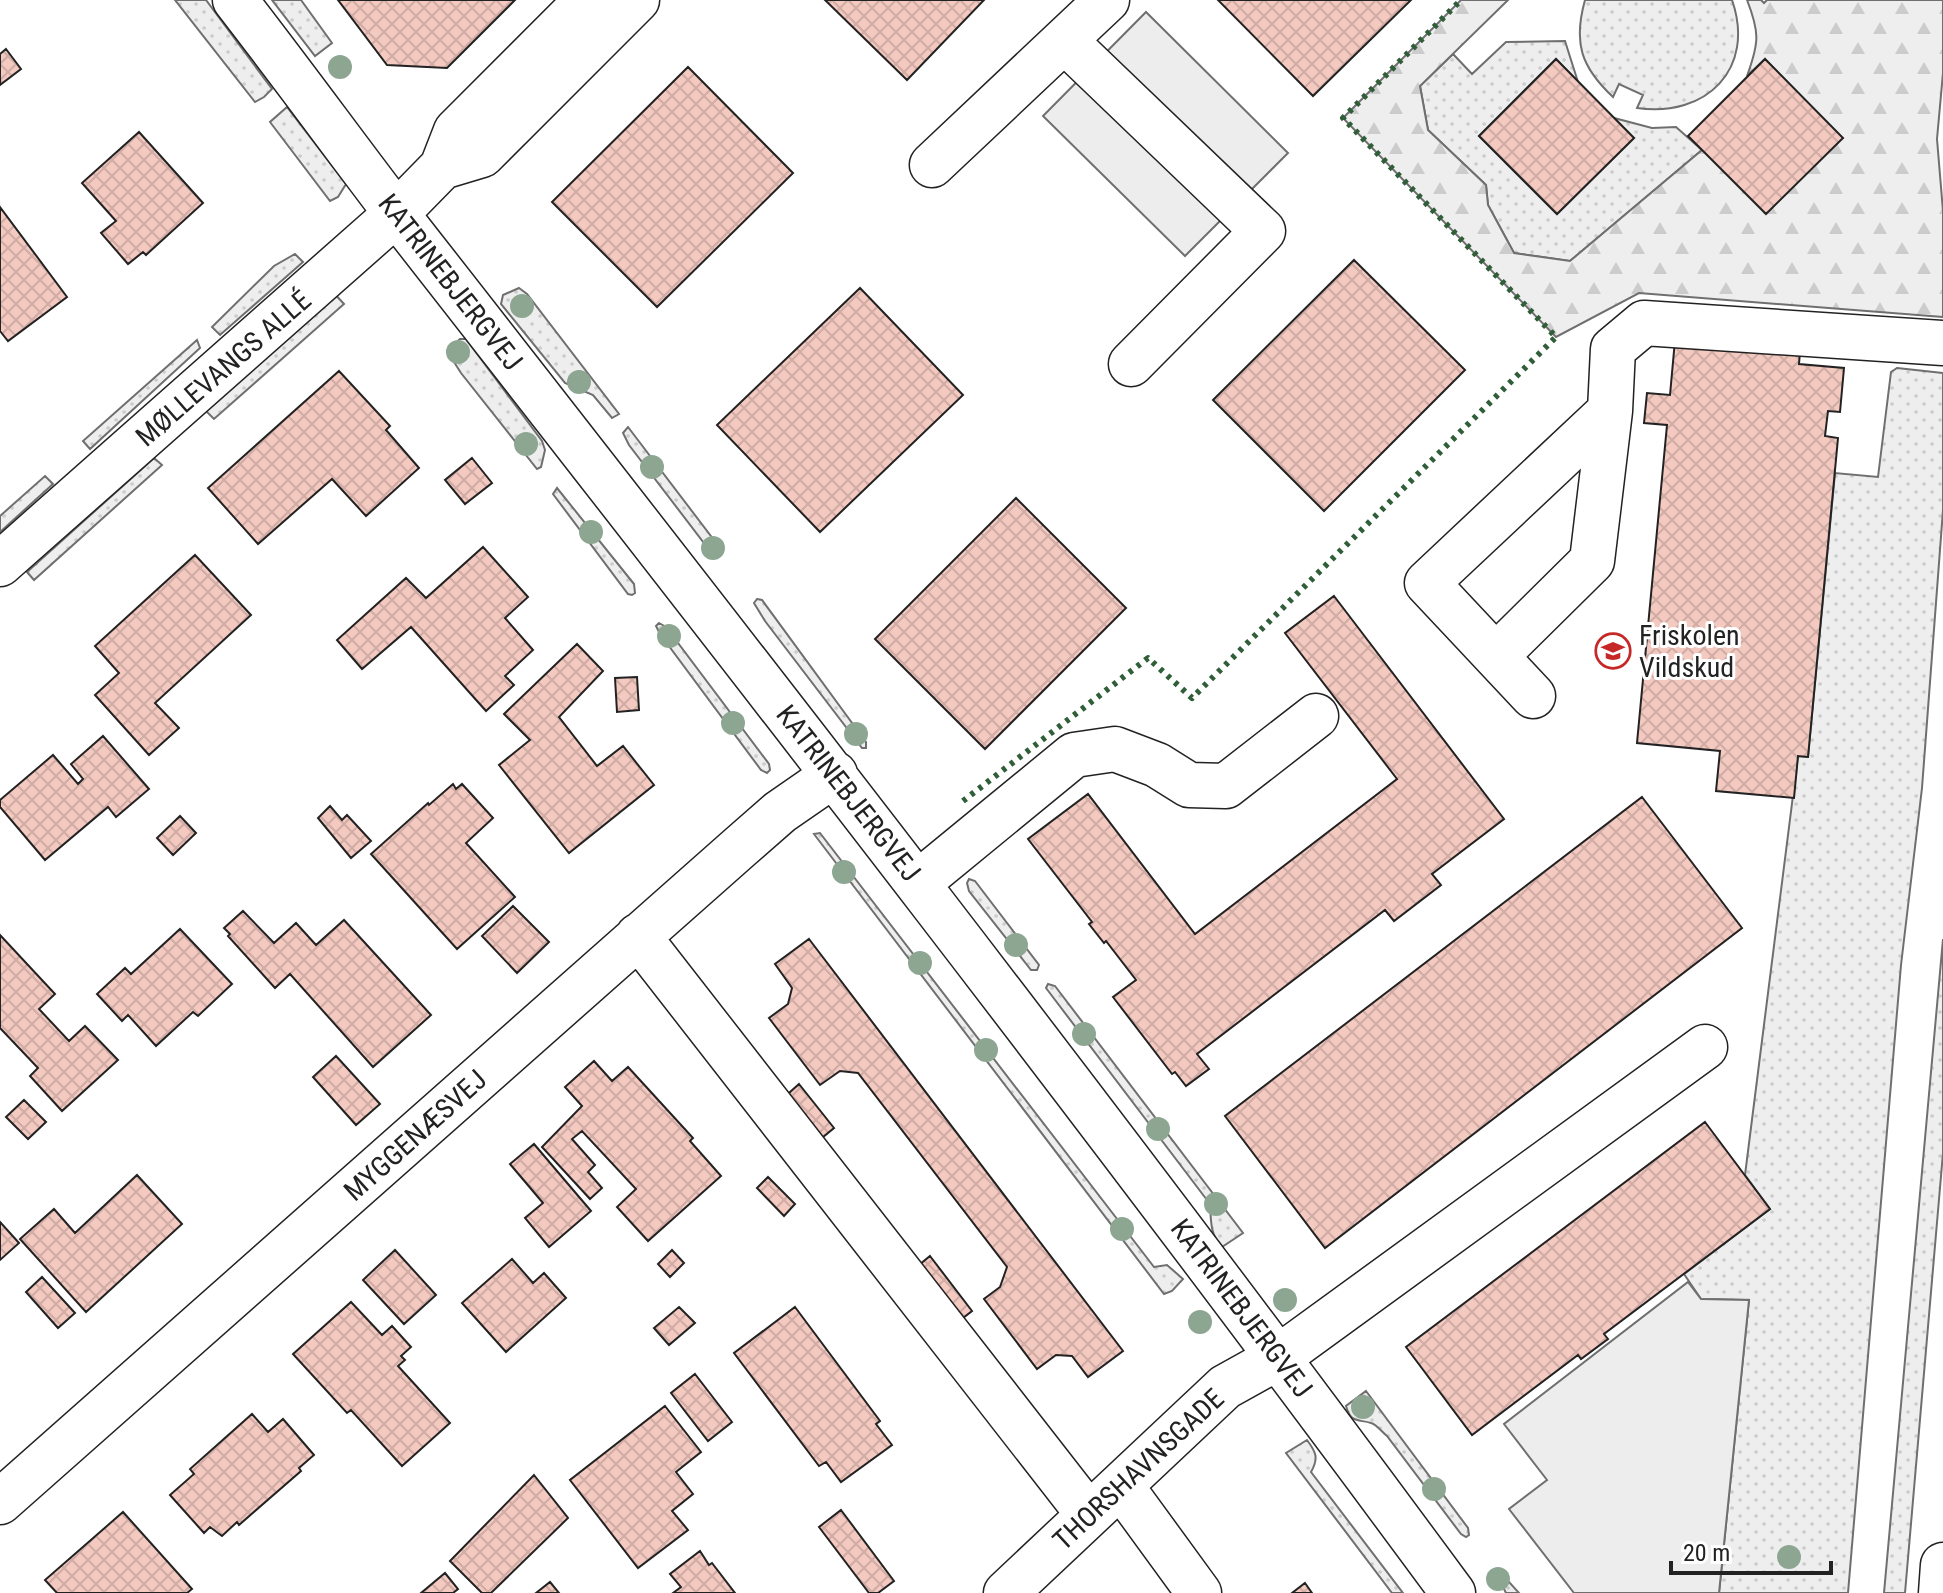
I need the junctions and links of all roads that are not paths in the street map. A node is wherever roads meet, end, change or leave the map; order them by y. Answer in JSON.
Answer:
{"nodes":[{"id":1,"x":235,"y":0,"type":"edge"},
{"id":2,"x":587,"y":0,"type":"edge"},
{"id":3,"x":637,"y":0,"type":"edge"},
{"id":4,"x":1107,"y":0,"type":"edge"},
{"id":5,"x":1066,"y":42,"type":"junction"},
{"id":6,"x":932,"y":165,"type":"dead end"},
{"id":7,"x":442,"y":167,"type":"junction"},
{"id":8,"x":397,"y":213,"type":"junction"},
{"id":9,"x":1943,"y":343,"type":"edge"},
{"id":10,"x":1131,"y":364,"type":"dead end"},
{"id":11,"x":1610,"y":411,"type":"junction"},
{"id":12,"x":0,"y":564,"type":"edge"},
{"id":13,"x":1496,"y":656,"type":"junction"},
{"id":14,"x":1533,"y":696,"type":"dead end"},
{"id":15,"x":1316,"y":716,"type":"dead end"},
{"id":16,"x":835,"y":774,"type":"junction"},
{"id":17,"x":918,"y":883,"type":"junction"},
{"id":18,"x":638,"y":936,"type":"junction"},
{"id":19,"x":1705,"y":1047,"type":"dead end"},
{"id":20,"x":1279,"y":1357,"type":"junction"},
{"id":21,"x":1121,"y":1486,"type":"junction"},
{"id":22,"x":0,"y":1502,"type":"edge"},
{"id":23,"x":1089,"y":1515,"type":"junction"},
{"id":24,"x":1943,"y":1565,"type":"edge"},
{"id":25,"x":1006,"y":1593,"type":"edge"},
{"id":26,"x":1199,"y":1593,"type":"edge"},
{"id":27,"x":1453,"y":1593,"type":"edge"},
{"id":28,"x":1941,"y":1593,"type":"edge"}],
"edges":[{"from":1,"to":8,"type":"street","name":"KATRINEBJERGVEJ"},
{"from":2,"to":7,"type":"street","name":"MØLLEVANGS ALLÉ"},
{"from":3,"to":7,"type":"street","name":"MØLLEVANGS ALLÉ"},
{"from":4,"to":5,"type":"street"},
{"from":5,"to":6,"type":"street"},
{"from":5,"to":10,"type":"street"},
{"from":7,"to":8,"type":"street","name":"MØLLEVANGS ALLÉ"},
{"from":8,"to":12,"type":"street","name":"MØLLEVANGS ALLÉ"},
{"from":8,"to":16,"type":"street","name":"KATRINEBJERGVEJ"},
{"from":9,"to":11,"type":"street"},
{"from":11,"to":13,"type":"street"},
{"from":11,"to":13,"type":"street"},
{"from":13,"to":14,"type":"street"},
{"from":15,"to":17,"type":"street"},
{"from":16,"to":17,"type":"street","name":"KATRINEBJERGVEJ"},
{"from":16,"to":18,"type":"street","name":"MYGGENÆSVEJ"},
{"from":17,"to":20,"type":"street","name":"KATRINEBJERGVEJ"},
{"from":18,"to":22,"type":"street","name":"MYGGENÆSVEJ"},
{"from":18,"to":23,"type":"street"},
{"from":19,"to":20,"type":"street","name":"THORSHAVNSGADE"},
{"from":20,"to":21,"type":"street","name":"THORSHAVNSGADE"},
{"from":20,"to":27,"type":"street","name":"KATRINEBJERGVEJ"},
{"from":21,"to":23,"type":"street","name":"THORSHAVNSGADE"},
{"from":21,"to":26,"type":"street"},
{"from":23,"to":25,"type":"street","name":"THORSHAVNSGADE"},
{"from":24,"to":28,"type":"street"}]}
